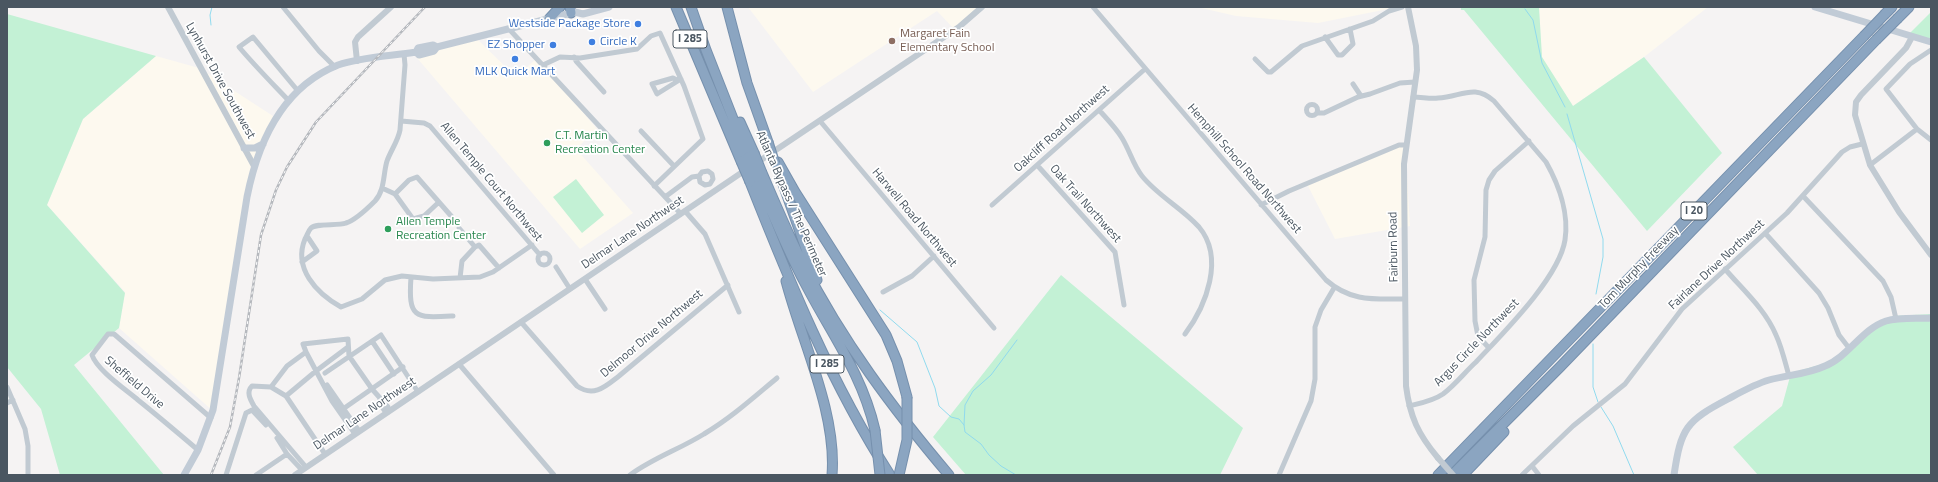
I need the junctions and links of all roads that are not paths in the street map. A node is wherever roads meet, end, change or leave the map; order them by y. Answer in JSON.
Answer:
{"nodes":[{"id":1,"x":168,"y":7,"type":"edge"},
{"id":2,"x":283,"y":7,"type":"edge"},
{"id":3,"x":391,"y":7,"type":"edge"},
{"id":4,"x":560,"y":7,"type":"edge"},
{"id":5,"x":609,"y":7,"type":"edge"},
{"id":6,"x":676,"y":7,"type":"edge"},
{"id":7,"x":691,"y":7,"type":"edge"},
{"id":8,"x":727,"y":7,"type":"edge"},
{"id":9,"x":982,"y":7,"type":"edge"},
{"id":10,"x":1093,"y":7,"type":"edge"},
{"id":11,"x":1402,"y":7,"type":"edge"},
{"id":12,"x":1408,"y":7,"type":"edge"},
{"id":13,"x":1815,"y":7,"type":"edge"},
{"id":14,"x":1892,"y":7,"type":"edge"},
{"id":15,"x":1908,"y":7,"type":"edge"},
{"id":16,"x":574,"y":9,"type":"edge"},
{"id":17,"x":549,"y":19,"type":"junction"},
{"id":18,"x":509,"y":29,"type":"junction"},
{"id":19,"x":1350,"y":29,"type":"junction"},
{"id":20,"x":1325,"y":37,"type":"junction"},
{"id":21,"x":1912,"y":37,"type":"junction"},
{"id":22,"x":1931,"y":42,"type":"edge"},
{"id":23,"x":1931,"y":50,"type":"edge"},
{"id":24,"x":404,"y":54,"type":"junction"},
{"id":25,"x":574,"y":57,"type":"junction"},
{"id":26,"x":1255,"y":59,"type":"dead end"},
{"id":27,"x":357,"y":61,"type":"junction"},
{"id":28,"x":544,"y":65,"type":"junction"},
{"id":29,"x":336,"y":67,"type":"junction"},
{"id":30,"x":1145,"y":69,"type":"junction"},
{"id":31,"x":1415,"y":82,"type":"junction"},
{"id":32,"x":1353,"y":84,"type":"dead end"},
{"id":33,"x":298,"y":91,"type":"junction"},
{"id":34,"x":604,"y":92,"type":"dead end"},
{"id":35,"x":1361,"y":96,"type":"junction"},
{"id":36,"x":1413,"y":97,"type":"junction"},
{"id":37,"x":288,"y":101,"type":"junction"},
{"id":38,"x":1099,"y":110,"type":"junction"},
{"id":39,"x":1317,"y":113,"type":"dead end"},
{"id":40,"x":401,"y":121,"type":"junction"},
{"id":41,"x":820,"y":121,"type":"junction"},
{"id":42,"x":1917,"y":129,"type":"junction"},
{"id":43,"x":641,"y":131,"type":"dead end"},
{"id":44,"x":1931,"y":140,"type":"edge"},
{"id":45,"x":1529,"y":141,"type":"junction"},
{"id":46,"x":263,"y":144,"type":"junction"},
{"id":47,"x":1862,"y":144,"type":"junction"},
{"id":48,"x":1406,"y":145,"type":"junction"},
{"id":49,"x":244,"y":148,"type":"junction"},
{"id":50,"x":748,"y":157,"type":"junction"},
{"id":51,"x":777,"y":163,"type":"junction"},
{"id":52,"x":1037,"y":165,"type":"junction"},
{"id":53,"x":1870,"y":165,"type":"junction"},
{"id":54,"x":254,"y":166,"type":"junction"},
{"id":55,"x":674,"y":166,"type":"junction"},
{"id":56,"x":699,"y":176,"type":"dead end"},
{"id":57,"x":756,"y":177,"type":"junction"},
{"id":58,"x":654,"y":186,"type":"junction"},
{"id":59,"x":382,"y":188,"type":"junction"},
{"id":60,"x":395,"y":194,"type":"junction"},
{"id":61,"x":1804,"y":196,"type":"junction"},
{"id":62,"x":665,"y":197,"type":"junction"},
{"id":63,"x":439,"y":202,"type":"junction"},
{"id":64,"x":992,"y":205,"type":"dead end"},
{"id":65,"x":1261,"y":205,"type":"junction"},
{"id":66,"x":683,"y":213,"type":"junction"},
{"id":67,"x":452,"y":217,"type":"dead end"},
{"id":68,"x":459,"y":228,"type":"dead end"},
{"id":69,"x":1765,"y":233,"type":"junction"},
{"id":70,"x":307,"y":236,"type":"junction"},
{"id":71,"x":532,"y":245,"type":"junction"},
{"id":72,"x":475,"y":247,"type":"junction"},
{"id":73,"x":776,"y":247,"type":"junction"},
{"id":74,"x":540,"y":255,"type":"dead end"},
{"id":75,"x":1931,"y":255,"type":"edge"},
{"id":76,"x":934,"y":256,"type":"junction"},
{"id":77,"x":302,"y":262,"type":"junction"},
{"id":78,"x":556,"y":267,"type":"dead end"},
{"id":79,"x":499,"y":268,"type":"junction"},
{"id":80,"x":1725,"y":269,"type":"junction"},
{"id":81,"x":411,"y":277,"type":"junction"},
{"id":82,"x":460,"y":278,"type":"junction"},
{"id":83,"x":585,"y":279,"type":"junction"},
{"id":84,"x":728,"y":285,"type":"junction"},
{"id":85,"x":1334,"y":288,"type":"junction"},
{"id":86,"x":570,"y":289,"type":"junction"},
{"id":87,"x":883,"y":292,"type":"dead end"},
{"id":88,"x":1405,"y":299,"type":"junction"},
{"id":89,"x":1124,"y":305,"type":"dead end"},
{"id":90,"x":605,"y":309,"type":"dead end"},
{"id":91,"x":739,"y":312,"type":"dead end"},
{"id":92,"x":453,"y":316,"type":"dead end"},
{"id":93,"x":832,"y":317,"type":"junction"},
{"id":94,"x":1931,"y":318,"type":"edge"},
{"id":95,"x":1896,"y":319,"type":"junction"},
{"id":96,"x":522,"y":322,"type":"junction"},
{"id":97,"x":994,"y":328,"type":"dead end"},
{"id":98,"x":1185,"y":334,"type":"dead end"},
{"id":99,"x":372,"y":341,"type":"junction"},
{"id":100,"x":348,"y":348,"type":"junction"},
{"id":101,"x":1488,"y":348,"type":"junction"},
{"id":102,"x":1850,"y":348,"type":"junction"},
{"id":103,"x":306,"y":352,"type":"junction"},
{"id":104,"x":349,"y":356,"type":"junction"},
{"id":105,"x":459,"y":364,"type":"junction"},
{"id":106,"x":403,"y":367,"type":"junction"},
{"id":107,"x":1560,"y":367,"type":"junction"},
{"id":108,"x":316,"y":371,"type":"junction"},
{"id":109,"x":325,"y":373,"type":"dead end"},
{"id":110,"x":394,"y":374,"type":"junction"},
{"id":111,"x":1789,"y":376,"type":"junction"},
{"id":112,"x":777,"y":378,"type":"dead end"},
{"id":113,"x":328,"y":385,"type":"dead end"},
{"id":114,"x":7,"y":387,"type":"edge"},
{"id":115,"x":272,"y":387,"type":"junction"},
{"id":116,"x":372,"y":389,"type":"junction"},
{"id":117,"x":418,"y":392,"type":"junction"},
{"id":118,"x":286,"y":396,"type":"junction"},
{"id":119,"x":13,"y":400,"type":"junction"},
{"id":120,"x":7,"y":403,"type":"edge"},
{"id":121,"x":1409,"y":406,"type":"junction"},
{"id":122,"x":343,"y":409,"type":"junction"},
{"id":123,"x":388,"y":412,"type":"junction"},
{"id":124,"x":211,"y":418,"type":"junction"},
{"id":125,"x":357,"y":433,"type":"junction"},
{"id":126,"x":198,"y":450,"type":"junction"},
{"id":127,"x":287,"y":454,"type":"junction"},
{"id":128,"x":325,"y":454,"type":"junction"},
{"id":129,"x":1532,"y":466,"type":"junction"},
{"id":130,"x":304,"y":469,"type":"junction"},
{"id":131,"x":28,"y":475,"type":"edge"},
{"id":132,"x":184,"y":475,"type":"edge"},
{"id":133,"x":226,"y":475,"type":"edge"},
{"id":134,"x":256,"y":475,"type":"edge"},
{"id":135,"x":294,"y":475,"type":"edge"},
{"id":136,"x":554,"y":475,"type":"edge"},
{"id":137,"x":630,"y":475,"type":"edge"},
{"id":138,"x":832,"y":475,"type":"edge"},
{"id":139,"x":880,"y":475,"type":"edge"},
{"id":140,"x":890,"y":475,"type":"edge"},
{"id":141,"x":899,"y":475,"type":"edge"},
{"id":142,"x":950,"y":475,"type":"edge"},
{"id":143,"x":1279,"y":475,"type":"edge"},
{"id":144,"x":1438,"y":475,"type":"edge"},
{"id":145,"x":1453,"y":475,"type":"edge"},
{"id":146,"x":1462,"y":475,"type":"edge"},
{"id":147,"x":1522,"y":475,"type":"edge"},
{"id":148,"x":1539,"y":475,"type":"edge"},
{"id":149,"x":1674,"y":475,"type":"edge"}],
"edges":[{"from":1,"to":49,"type":"street","name":"Lynhurst Drive Southwest"},
{"from":2,"to":29,"type":"street"},
{"from":3,"to":27,"type":"street"},
{"from":4,"to":17,"type":"highway"},
{"from":5,"to":16,"type":"main road"},
{"from":6,"to":50,"type":"highway","name":"Atlanta Bypass / The Perimeter","number":"I 285"},
{"from":7,"to":50,"type":"highway","name":"Atlanta Bypass / The Perimeter","number":"I 285"},
{"from":8,"to":51,"type":"highway","bridge":true},
{"from":9,"to":41,"type":"street","name":"Delmar Lane Northwest"},
{"from":10,"to":30,"type":"street","name":"Hemphill School Road Northwest"},
{"from":11,"to":19,"type":"street"},
{"from":12,"to":31,"type":"street","name":"Fairburn Road"},
{"from":13,"to":21,"type":"main road"},
{"from":14,"to":144,"type":"highway","name":"Tom Murphy Freeway","number":"I 20","bridge":true},
{"from":15,"to":107,"type":"highway","name":"Tom Murphy Freeway","number":"I 20","bridge":true},
{"from":16,"to":17,"type":"main road"},
{"from":17,"to":18,"type":"main road"},
{"from":18,"to":24,"type":"main road"},
{"from":18,"to":28,"type":"street"},
{"from":19,"to":20,"type":"street"},
{"from":19,"to":20,"type":"street"},
{"from":20,"to":26,"type":"street"},
{"from":21,"to":22,"type":"main road"},
{"from":21,"to":47,"type":"street"},
{"from":23,"to":42,"type":"street"},
{"from":24,"to":27,"type":"main road"},
{"from":24,"to":40,"type":"street"},
{"from":25,"to":28,"type":"street"},
{"from":25,"to":34,"type":"street"},
{"from":25,"to":55,"type":"street"},
{"from":27,"to":29,"type":"main road"},
{"from":28,"to":58,"type":"street"},
{"from":29,"to":33,"type":"main road"},
{"from":30,"to":38,"type":"street","name":"Oakcliff Road Northwest"},
{"from":30,"to":65,"type":"street","name":"Hemphill School Road Northwest"},
{"from":31,"to":35,"type":"street"},
{"from":31,"to":36,"type":"street","name":"Fairburn Road"},
{"from":32,"to":35,"type":"street"},
{"from":33,"to":37,"type":"main road"},
{"from":33,"to":37,"type":"street"},
{"from":35,"to":39,"type":"street"},
{"from":36,"to":45,"type":"street","name":"Argus Circle Northwest"},
{"from":36,"to":48,"type":"street","name":"Fairburn Road"},
{"from":37,"to":46,"type":"main road"},
{"from":38,"to":52,"type":"street","name":"Oakcliff Road Northwest"},
{"from":38,"to":98,"type":"street"},
{"from":40,"to":59,"type":"street"},
{"from":40,"to":71,"type":"street","name":"Allen Temple Court Northwest"},
{"from":41,"to":66,"type":"street","name":"Delmar Lane Northwest"},
{"from":41,"to":76,"type":"street","name":"Harwell Road Northwest"},
{"from":42,"to":44,"type":"street"},
{"from":42,"to":53,"type":"street"},
{"from":43,"to":55,"type":"street"},
{"from":45,"to":101,"type":"street"},
{"from":45,"to":101,"type":"street","name":"Argus Circle Northwest"},
{"from":46,"to":49,"type":"main road"},
{"from":46,"to":54,"type":"main road"},
{"from":47,"to":53,"type":"street"},
{"from":47,"to":61,"type":"street","name":"Fairlane Drive Northwest"},
{"from":48,"to":65,"type":"street"},
{"from":48,"to":88,"type":"street","name":"Fairburn Road"},
{"from":49,"to":54,"type":"street","name":"Lynhurst Drive Southwest"},
{"from":50,"to":57,"type":"highway","name":"Atlanta Bypass / The Perimeter","number":"I 285","bridge":true},
{"from":50,"to":57,"type":"highway","name":"Atlanta Bypass / The Perimeter","number":"I 285","bridge":true},
{"from":51,"to":93,"type":"highway"},
{"from":51,"to":141,"type":"highway","bridge":true},
{"from":52,"to":64,"type":"street","name":"Oakcliff Road Northwest"},
{"from":52,"to":89,"type":"street","name":"Oak Trail Northwest"},
{"from":53,"to":75,"type":"street"},
{"from":54,"to":124,"type":"main road"},
{"from":55,"to":58,"type":"street"},
{"from":56,"to":62,"type":"street"},
{"from":57,"to":73,"type":"highway","name":"Atlanta Bypass / The Perimeter","number":"I 285"},
{"from":57,"to":93,"type":"highway","name":"Atlanta Bypass / The Perimeter","number":"I 285"},
{"from":57,"to":139,"type":"highway","bridge":true},
{"from":58,"to":62,"type":"street"},
{"from":59,"to":60,"type":"street"},
{"from":59,"to":70,"type":"street"},
{"from":60,"to":63,"type":"street"},
{"from":60,"to":63,"type":"street"},
{"from":61,"to":69,"type":"street","name":"Fairlane Drive Northwest"},
{"from":61,"to":95,"type":"street"},
{"from":62,"to":66,"type":"street"},
{"from":63,"to":67,"type":"street"},
{"from":65,"to":85,"type":"street","name":"Hemphill School Road Northwest"},
{"from":66,"to":83,"type":"street","name":"Delmar Lane Northwest"},
{"from":66,"to":84,"type":"street"},
{"from":68,"to":72,"type":"street"},
{"from":69,"to":80,"type":"street","name":"Fairlane Drive Northwest"},
{"from":69,"to":102,"type":"street"},
{"from":70,"to":77,"type":"street"},
{"from":70,"to":77,"type":"street"},
{"from":71,"to":74,"type":"street","name":"Allen Temple Court Northwest"},
{"from":71,"to":79,"type":"street"},
{"from":72,"to":79,"type":"street"},
{"from":72,"to":82,"type":"street"},
{"from":73,"to":138,"type":"highway"},
{"from":73,"to":140,"type":"highway","name":"Atlanta Bypass / The Perimeter","number":"I 285"},
{"from":76,"to":87,"type":"street"},
{"from":76,"to":97,"type":"street","name":"Harwell Road Northwest"},
{"from":77,"to":81,"type":"street"},
{"from":78,"to":86,"type":"street"},
{"from":79,"to":82,"type":"street"},
{"from":80,"to":111,"type":"street"},
{"from":80,"to":129,"type":"street","name":"Fairlane Drive Northwest"},
{"from":81,"to":82,"type":"street"},
{"from":81,"to":92,"type":"street"},
{"from":83,"to":86,"type":"street","name":"Delmar Lane Northwest"},
{"from":83,"to":90,"type":"street"},
{"from":84,"to":91,"type":"street"},
{"from":84,"to":96,"type":"street","name":"Delmoor Drive Northwest"},
{"from":85,"to":88,"type":"street","name":"Hemphill School Road Northwest"},
{"from":85,"to":143,"type":"street"},
{"from":86,"to":96,"type":"street","name":"Delmar Lane Northwest"},
{"from":88,"to":121,"type":"street","name":"Fairburn Road"},
{"from":93,"to":142,"type":"highway","name":"Atlanta Bypass / The Perimeter","number":"I 285"},
{"from":94,"to":95,"type":"main road"},
{"from":95,"to":102,"type":"main road"},
{"from":96,"to":105,"type":"street","name":"Delmar Lane Northwest"},
{"from":99,"to":104,"type":"street"},
{"from":99,"to":106,"type":"street"},
{"from":99,"to":110,"type":"street"},
{"from":100,"to":103,"type":"street"},
{"from":100,"to":104,"type":"street"},
{"from":100,"to":108,"type":"street"},
{"from":101,"to":121,"type":"street","name":"Argus Circle Northwest"},
{"from":102,"to":111,"type":"main road"},
{"from":103,"to":108,"type":"street"},
{"from":103,"to":115,"type":"street"},
{"from":104,"to":109,"type":"street"},
{"from":104,"to":116,"type":"street"},
{"from":105,"to":117,"type":"street","name":"Delmar Lane Northwest"},
{"from":105,"to":136,"type":"street"},
{"from":106,"to":110,"type":"street"},
{"from":106,"to":117,"type":"street"},
{"from":107,"to":145,"type":"highway","name":"Tom Murphy Freeway","number":"I 20"},
{"from":107,"to":146,"type":"highway"},
{"from":108,"to":118,"type":"street"},
{"from":108,"to":125,"type":"street"},
{"from":110,"to":116,"type":"street"},
{"from":111,"to":149,"type":"main road"},
{"from":112,"to":137,"type":"street"},
{"from":113,"to":122,"type":"street"},
{"from":114,"to":119,"type":"street"},
{"from":115,"to":118,"type":"street"},
{"from":115,"to":130,"type":"street"},
{"from":116,"to":122,"type":"street"},
{"from":116,"to":123,"type":"street"},
{"from":117,"to":123,"type":"street","name":"Delmar Lane Northwest"},
{"from":118,"to":128,"type":"street"},
{"from":119,"to":120,"type":"street"},
{"from":119,"to":131,"type":"street"},
{"from":121,"to":145,"type":"street","name":"Fairburn Road","bridge":true},
{"from":122,"to":125,"type":"street"},
{"from":123,"to":125,"type":"street","name":"Delmar Lane Northwest"},
{"from":124,"to":126,"type":"main road"},
{"from":124,"to":126,"type":"street","name":"Sheffield Drive"},
{"from":125,"to":128,"type":"street","name":"Delmar Lane Northwest"},
{"from":126,"to":132,"type":"main road"},
{"from":127,"to":130,"type":"street"},
{"from":127,"to":133,"type":"street"},
{"from":127,"to":134,"type":"street"},
{"from":128,"to":130,"type":"street","name":"Delmar Lane Northwest"},
{"from":129,"to":147,"type":"street","name":"Fairlane Drive Northwest"},
{"from":129,"to":148,"type":"street"},
{"from":130,"to":135,"type":"street","name":"Delmar Lane Northwest"}]}
